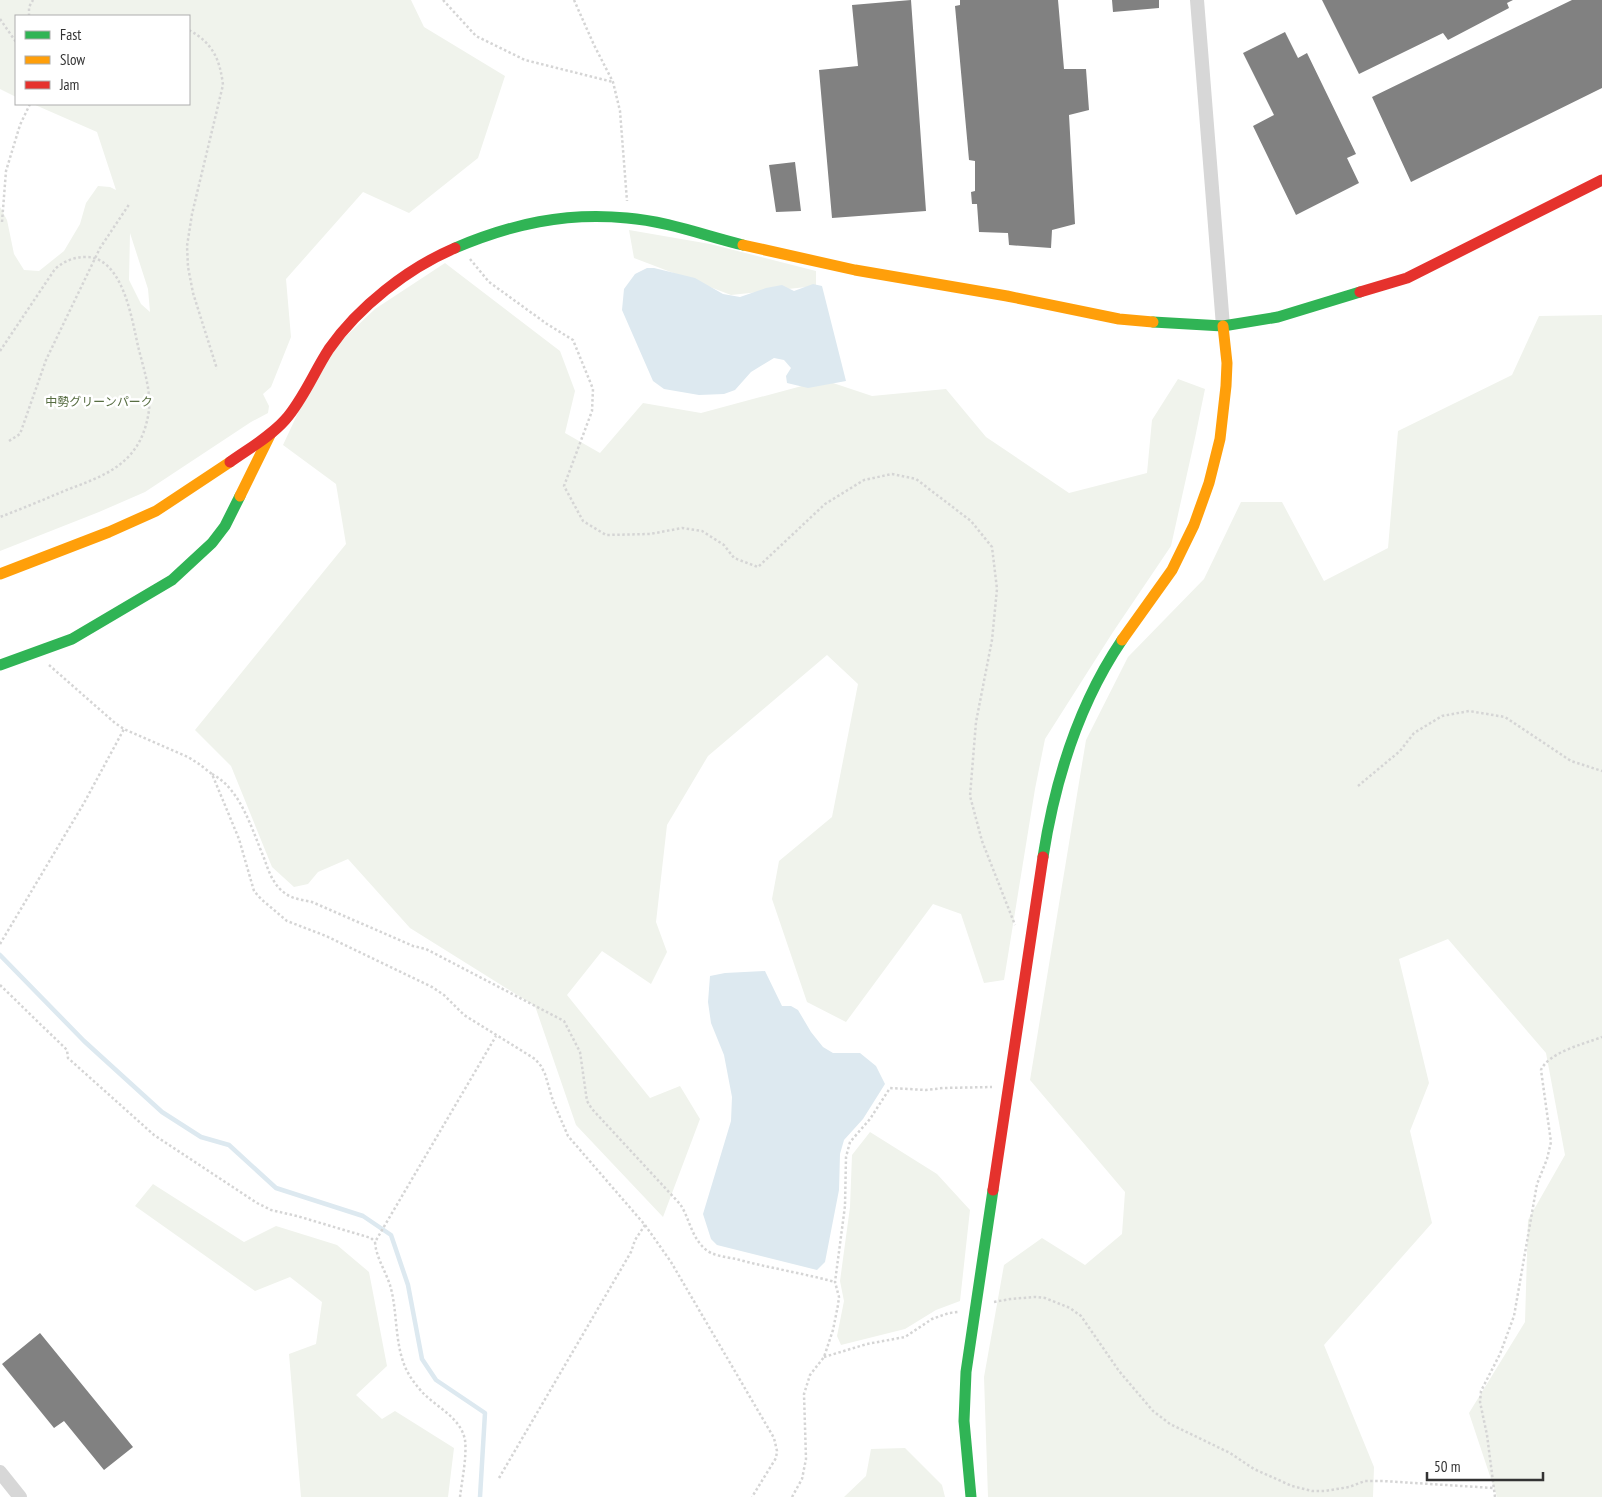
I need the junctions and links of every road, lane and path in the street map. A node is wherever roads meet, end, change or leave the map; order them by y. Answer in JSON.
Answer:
{"nodes":[{"id":1,"x":33,"y":0,"type":"edge"},
{"id":2,"x":444,"y":0,"type":"edge"},
{"id":3,"x":574,"y":0,"type":"edge"},
{"id":4,"x":1198,"y":0,"type":"edge"},
{"id":5,"x":29,"y":15,"type":"edge"},
{"id":6,"x":0,"y":19,"type":"edge"},
{"id":7,"x":190,"y":31,"type":"edge"},
{"id":8,"x":15,"y":41,"type":"edge"},
{"id":9,"x":612,"y":82,"type":"junction"},
{"id":10,"x":30,"y":105,"type":"edge"},
{"id":11,"x":1602,"y":180,"type":"edge"},
{"id":12,"x":130,"y":203,"type":"dead end"},
{"id":13,"x":629,"y":218,"type":"junction"},
{"id":14,"x":2,"y":222,"type":"dead end"},
{"id":15,"x":459,"y":246,"type":"junction"},
{"id":16,"x":95,"y":259,"type":"junction"},
{"id":17,"x":1223,"y":326,"type":"junction"},
{"id":18,"x":0,"y":351,"type":"edge"},
{"id":19,"x":217,"y":369,"type":"dead end"},
{"id":20,"x":271,"y":433,"type":"junction"},
{"id":21,"x":9,"y":442,"type":"dead end"},
{"id":22,"x":0,"y":517,"type":"edge"},
{"id":23,"x":0,"y":574,"type":"edge"},
{"id":24,"x":35,"y":653,"type":"junction"},
{"id":25,"x":0,"y":665,"type":"edge"},
{"id":26,"x":124,"y":729,"type":"junction"},
{"id":27,"x":1602,"y":772,"type":"edge"},
{"id":28,"x":212,"y":774,"type":"junction"},
{"id":29,"x":1358,"y":786,"type":"dead end"},
{"id":30,"x":1032,"y":931,"type":"junction"},
{"id":31,"x":1,"y":943,"type":"edge"},
{"id":32,"x":0,"y":985,"type":"edge"},
{"id":33,"x":496,"y":1036,"type":"junction"},
{"id":34,"x":1602,"y":1037,"type":"edge"},
{"id":35,"x":1009,"y":1089,"type":"junction"},
{"id":36,"x":645,"y":1225,"type":"junction"},
{"id":37,"x":375,"y":1242,"type":"junction"},
{"id":38,"x":835,"y":1282,"type":"junction"},
{"id":39,"x":977,"y":1301,"type":"junction"},
{"id":40,"x":975,"y":1315,"type":"junction"},
{"id":41,"x":824,"y":1356,"type":"junction"},
{"id":42,"x":0,"y":1472,"type":"edge"},
{"id":43,"x":499,"y":1478,"type":"dead end"},
{"id":44,"x":1493,"y":1488,"type":"junction"},
{"id":45,"x":20,"y":1497,"type":"edge"},
{"id":46,"x":460,"y":1497,"type":"edge"},
{"id":47,"x":752,"y":1497,"type":"edge"},
{"id":48,"x":792,"y":1497,"type":"edge"},
{"id":49,"x":971,"y":1497,"type":"edge"},
{"id":50,"x":1495,"y":1497,"type":"edge"}],
"edges":[{"from":1,"to":5,"type":"path"},
{"from":2,"to":9,"type":"path"},
{"from":3,"to":9,"type":"path"},
{"from":4,"to":17,"type":"street"},
{"from":6,"to":8,"type":"path"},
{"from":7,"to":19,"type":"path"},
{"from":9,"to":13,"type":"path"},
{"from":10,"to":14,"type":"path"},
{"from":11,"to":17,"type":"street"},
{"from":12,"to":16,"type":"path"},
{"from":13,"to":15,"type":"street"},
{"from":13,"to":17,"type":"street"},
{"from":15,"to":20,"type":"street"},
{"from":15,"to":30,"type":"path"},
{"from":16,"to":18,"type":"path"},
{"from":16,"to":21,"type":"path"},
{"from":16,"to":22,"type":"path"},
{"from":17,"to":30,"type":"street"},
{"from":20,"to":23,"type":"street"},
{"from":20,"to":24,"type":"street"},
{"from":24,"to":25,"type":"street"},
{"from":24,"to":26,"type":"path"},
{"from":26,"to":28,"type":"path"},
{"from":26,"to":31,"type":"path"},
{"from":27,"to":29,"type":"path"},
{"from":28,"to":33,"type":"path"},
{"from":28,"to":38,"type":"path"},
{"from":30,"to":35,"type":"street"},
{"from":32,"to":37,"type":"path"},
{"from":33,"to":36,"type":"path"},
{"from":33,"to":37,"type":"path"},
{"from":34,"to":44,"type":"path"},
{"from":35,"to":38,"type":"path"},
{"from":35,"to":39,"type":"street"},
{"from":36,"to":43,"type":"path"},
{"from":36,"to":47,"type":"path"},
{"from":37,"to":46,"type":"path"},
{"from":38,"to":41,"type":"path"},
{"from":39,"to":40,"type":"street"},
{"from":39,"to":44,"type":"path"},
{"from":40,"to":41,"type":"path"},
{"from":40,"to":49,"type":"street"},
{"from":41,"to":48,"type":"path"},
{"from":42,"to":45,"type":"street"},
{"from":44,"to":50,"type":"path"}]}
